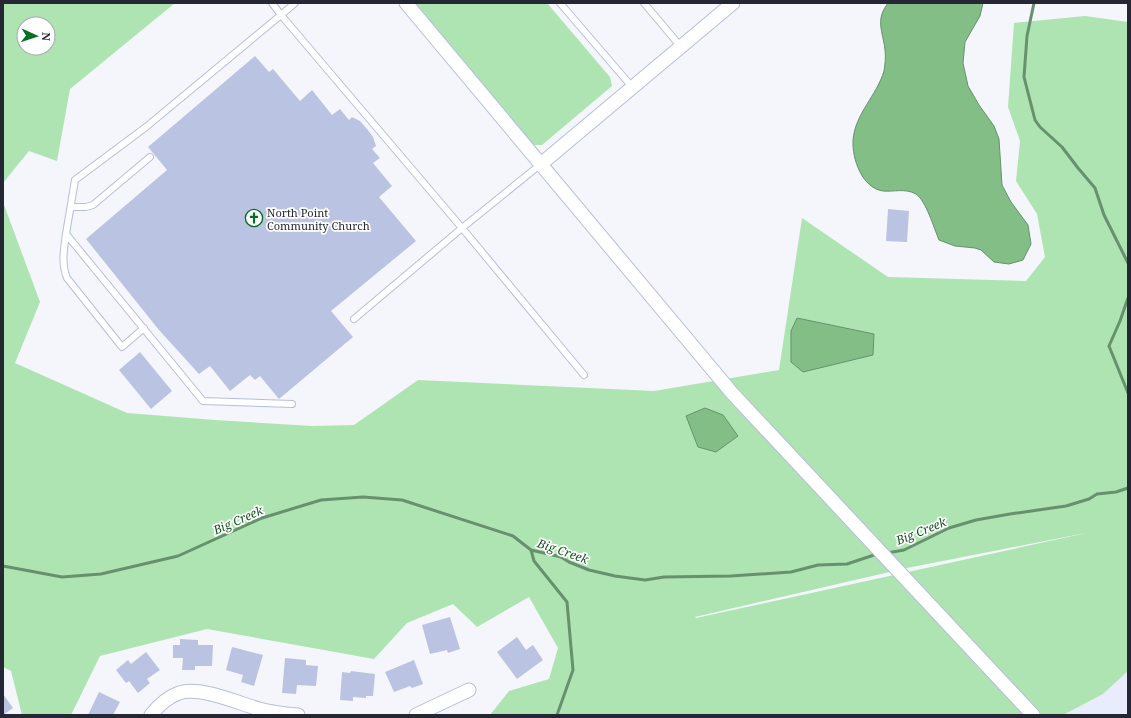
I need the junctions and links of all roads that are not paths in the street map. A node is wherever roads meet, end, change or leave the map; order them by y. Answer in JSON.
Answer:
{"nodes":[{"id":1,"x":272,"y":3,"type":"edge"},
{"id":2,"x":295,"y":3,"type":"edge"},
{"id":3,"x":406,"y":3,"type":"edge"},
{"id":4,"x":560,"y":3,"type":"edge"},
{"id":5,"x":644,"y":3,"type":"edge"},
{"id":6,"x":733,"y":3,"type":"edge"},
{"id":7,"x":281,"y":15,"type":"junction"},
{"id":8,"x":681,"y":47,"type":"junction"},
{"id":9,"x":633,"y":88,"type":"junction"},
{"id":10,"x":150,"y":157,"type":"dead end"},
{"id":11,"x":541,"y":164,"type":"junction"},
{"id":12,"x":71,"y":207,"type":"junction"},
{"id":13,"x":462,"y":228,"type":"junction"},
{"id":14,"x":66,"y":234,"type":"junction"},
{"id":15,"x":354,"y":319,"type":"dead end"},
{"id":16,"x":144,"y":328,"type":"junction"},
{"id":17,"x":584,"y":375,"type":"dead end"},
{"id":18,"x":292,"y":404,"type":"dead end"},
{"id":19,"x":469,"y":690,"type":"dead end"},
{"id":20,"x":1033,"y":713,"type":"edge"},
{"id":21,"x":151,"y":715,"type":"edge"},
{"id":22,"x":298,"y":715,"type":"edge"},
{"id":23,"x":416,"y":715,"type":"edge"}],
"edges":[{"from":1,"to":7,"type":"lane"},
{"from":2,"to":7,"type":"lane"},
{"from":3,"to":11,"type":"street"},
{"from":4,"to":9,"type":"lane"},
{"from":5,"to":8,"type":"lane"},
{"from":6,"to":8,"type":"street"},
{"from":7,"to":12,"type":"lane"},
{"from":7,"to":13,"type":"lane"},
{"from":8,"to":9,"type":"street"},
{"from":9,"to":11,"type":"street"},
{"from":10,"to":12,"type":"lane"},
{"from":11,"to":13,"type":"lane"},
{"from":11,"to":20,"type":"street"},
{"from":12,"to":14,"type":"lane"},
{"from":13,"to":15,"type":"lane"},
{"from":13,"to":17,"type":"lane"},
{"from":14,"to":16,"type":"lane"},
{"from":14,"to":16,"type":"lane"},
{"from":16,"to":18,"type":"lane"},
{"from":19,"to":23,"type":"street"},
{"from":21,"to":22,"type":"street"}]}
